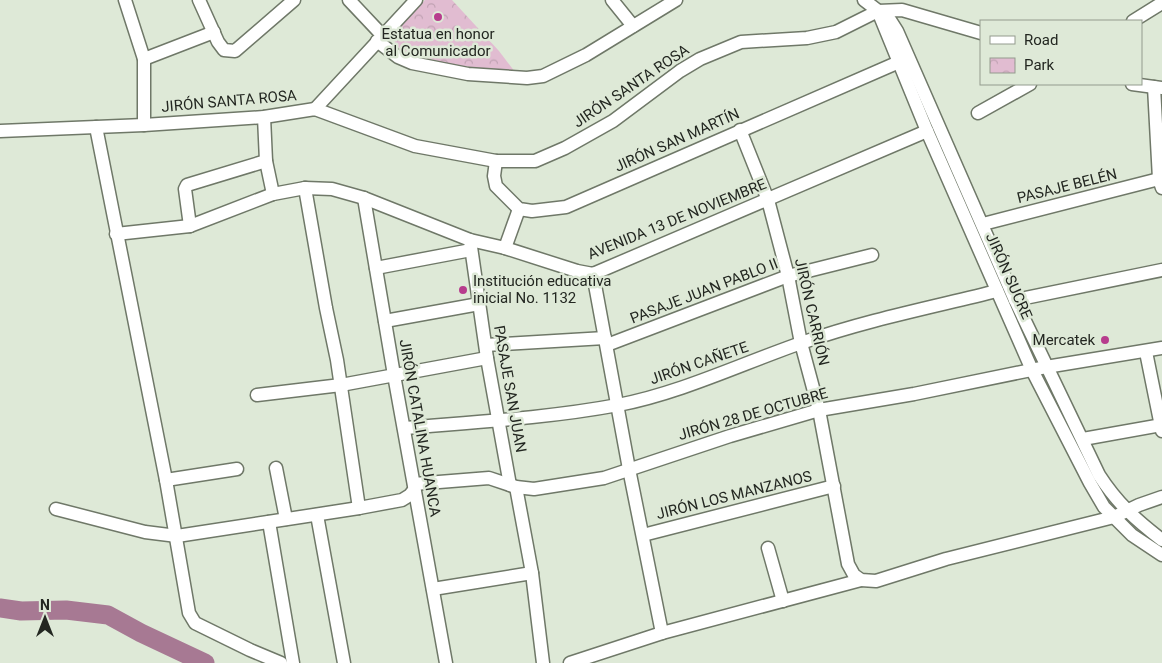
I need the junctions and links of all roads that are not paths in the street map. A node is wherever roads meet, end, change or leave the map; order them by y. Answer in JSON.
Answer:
{"nodes":[{"id":1,"x":125,"y":0,"type":"edge"},
{"id":2,"x":199,"y":0,"type":"edge"},
{"id":3,"x":294,"y":0,"type":"edge"},
{"id":4,"x":349,"y":0,"type":"edge"},
{"id":5,"x":416,"y":0,"type":"edge"},
{"id":6,"x":612,"y":0,"type":"edge"},
{"id":7,"x":673,"y":1,"type":"edge"},
{"id":8,"x":1161,"y":2,"type":"edge"},
{"id":9,"x":872,"y":4,"type":"edge"},
{"id":10,"x":1134,"y":20,"type":"edge"},
{"id":11,"x":633,"y":26,"type":"junction"},
{"id":12,"x":214,"y":32,"type":"junction"},
{"id":13,"x":980,"y":33,"type":"edge"},
{"id":14,"x":380,"y":38,"type":"junction"},
{"id":15,"x":144,"y":59,"type":"junction"},
{"id":16,"x":898,"y":62,"type":"junction"},
{"id":17,"x":1028,"y":85,"type":"edge"},
{"id":18,"x":1138,"y":85,"type":"edge"},
{"id":19,"x":1158,"y":88,"type":"edge"},
{"id":20,"x":315,"y":109,"type":"junction"},
{"id":21,"x":978,"y":113,"type":"dead end"},
{"id":22,"x":264,"y":117,"type":"junction"},
{"id":23,"x":144,"y":125,"type":"junction"},
{"id":24,"x":96,"y":127,"type":"junction"},
{"id":25,"x":740,"y":130,"type":"junction"},
{"id":26,"x":0,"y":131,"type":"edge"},
{"id":27,"x":928,"y":131,"type":"junction"},
{"id":28,"x":496,"y":161,"type":"junction"},
{"id":29,"x":266,"y":162,"type":"junction"},
{"id":30,"x":1161,"y":183,"type":"edge"},
{"id":31,"x":305,"y":188,"type":"junction"},
{"id":32,"x":273,"y":194,"type":"junction"},
{"id":33,"x":364,"y":198,"type":"junction"},
{"id":34,"x":768,"y":200,"type":"junction"},
{"id":35,"x":519,"y":209,"type":"junction"},
{"id":36,"x":983,"y":224,"type":"junction"},
{"id":37,"x":190,"y":226,"type":"junction"},
{"id":38,"x":116,"y":234,"type":"junction"},
{"id":39,"x":471,"y":245,"type":"junction"},
{"id":40,"x":505,"y":248,"type":"junction"},
{"id":41,"x":872,"y":255,"type":"dead end"},
{"id":42,"x":376,"y":268,"type":"junction"},
{"id":43,"x":1162,"y":270,"type":"edge"},
{"id":44,"x":593,"y":274,"type":"junction"},
{"id":45,"x":788,"y":276,"type":"junction"},
{"id":46,"x":997,"y":291,"type":"junction"},
{"id":47,"x":1015,"y":300,"type":"junction"},
{"id":48,"x":479,"y":304,"type":"junction"},
{"id":49,"x":385,"y":321,"type":"junction"},
{"id":50,"x":606,"y":341,"type":"junction"},
{"id":51,"x":801,"y":343,"type":"junction"},
{"id":52,"x":1162,"y":348,"type":"edge"},
{"id":53,"x":487,"y":352,"type":"junction"},
{"id":54,"x":1146,"y":352,"type":"junction"},
{"id":55,"x":1046,"y":367,"type":"junction"},
{"id":56,"x":1032,"y":370,"type":"junction"},
{"id":57,"x":394,"y":375,"type":"junction"},
{"id":58,"x":341,"y":385,"type":"junction"},
{"id":59,"x":257,"y":395,"type":"dead end"},
{"id":60,"x":618,"y":405,"type":"junction"},
{"id":61,"x":819,"y":410,"type":"junction"},
{"id":62,"x":499,"y":420,"type":"junction"},
{"id":63,"x":1162,"y":427,"type":"edge"},
{"id":64,"x":404,"y":428,"type":"junction"},
{"id":65,"x":1083,"y":439,"type":"junction"},
{"id":66,"x":276,"y":468,"type":"dead end"},
{"id":67,"x":236,"y":469,"type":"dead end"},
{"id":68,"x":629,"y":469,"type":"junction"},
{"id":69,"x":166,"y":480,"type":"junction"},
{"id":70,"x":513,"y":486,"type":"junction"},
{"id":71,"x":834,"y":486,"type":"junction"},
{"id":72,"x":414,"y":487,"type":"junction"},
{"id":73,"x":1162,"y":497,"type":"edge"},
{"id":74,"x":359,"y":508,"type":"junction"},
{"id":75,"x":56,"y":509,"type":"dead end"},
{"id":76,"x":1126,"y":511,"type":"junction"},
{"id":77,"x":317,"y":515,"type":"junction"},
{"id":78,"x":1114,"y":517,"type":"junction"},
{"id":79,"x":286,"y":519,"type":"junction"},
{"id":80,"x":269,"y":522,"type":"junction"},
{"id":81,"x":643,"y":535,"type":"junction"},
{"id":82,"x":176,"y":536,"type":"junction"},
{"id":83,"x":1162,"y":540,"type":"edge"},
{"id":84,"x":768,"y":548,"type":"dead end"},
{"id":85,"x":1162,"y":555,"type":"edge"},
{"id":86,"x":532,"y":573,"type":"junction"},
{"id":87,"x":861,"y":580,"type":"junction"},
{"id":88,"x":433,"y":590,"type":"junction"},
{"id":89,"x":783,"y":601,"type":"junction"},
{"id":90,"x":662,"y":633,"type":"junction"},
{"id":91,"x":281,"y":663,"type":"edge"},
{"id":92,"x":292,"y":663,"type":"edge"},
{"id":93,"x":344,"y":663,"type":"edge"},
{"id":94,"x":446,"y":663,"type":"edge"},
{"id":95,"x":543,"y":663,"type":"edge"},
{"id":96,"x":570,"y":663,"type":"edge"}],
"edges":[{"from":1,"to":15,"type":"street"},
{"from":2,"to":12,"type":"street"},
{"from":3,"to":12,"type":"street"},
{"from":4,"to":14,"type":"street"},
{"from":5,"to":14,"type":"street"},
{"from":6,"to":11,"type":"street"},
{"from":7,"to":11,"type":"street"},
{"from":8,"to":10,"type":"street"},
{"from":9,"to":13,"type":"street","name":"JIRÓN SANTA ROSA"},
{"from":9,"to":16,"type":"street","name":"JIRÓN SUCRE"},
{"from":9,"to":28,"type":"street","name":"JIRÓN SANTA ROSA"},
{"from":9,"to":36,"type":"street","name":"JIRÓN SUCRE"},
{"from":11,"to":14,"type":"street"},
{"from":12,"to":15,"type":"street"},
{"from":14,"to":20,"type":"street"},
{"from":15,"to":23,"type":"street"},
{"from":16,"to":25,"type":"street","name":"JIRÓN SAN MARTÍN"},
{"from":16,"to":27,"type":"street","name":"JIRÓN SUCRE"},
{"from":17,"to":21,"type":"street"},
{"from":18,"to":19,"type":"street"},
{"from":19,"to":30,"type":"street"},
{"from":20,"to":22,"type":"street","name":"JIRÓN SANTA ROSA"},
{"from":20,"to":28,"type":"street","name":"JIRÓN SANTA ROSA"},
{"from":22,"to":23,"type":"street","name":"JIRÓN SANTA ROSA"},
{"from":22,"to":29,"type":"street"},
{"from":23,"to":24,"type":"street","name":"JIRÓN SANTA ROSA"},
{"from":24,"to":26,"type":"street","name":"JIRÓN SANTA ROSA"},
{"from":24,"to":38,"type":"street"},
{"from":25,"to":34,"type":"street","name":"JIRÓN CARRIÓN"},
{"from":25,"to":35,"type":"street","name":"JIRÓN SAN MARTÍN"},
{"from":27,"to":34,"type":"street","name":"AVENIDA 13 DE NOVIEMBRE"},
{"from":27,"to":46,"type":"street","name":"JIRÓN SUCRE"},
{"from":28,"to":35,"type":"street"},
{"from":29,"to":32,"type":"street"},
{"from":29,"to":37,"type":"street"},
{"from":30,"to":36,"type":"street","name":"PASAJE BELÉN"},
{"from":31,"to":32,"type":"street","name":"AVENIDA 13 DE NOVIEMBRE"},
{"from":31,"to":33,"type":"street","name":"AVENIDA 13 DE NOVIEMBRE"},
{"from":31,"to":58,"type":"street"},
{"from":32,"to":37,"type":"street","name":"AVENIDA 13 DE NOVIEMBRE"},
{"from":33,"to":39,"type":"street","name":"AVENIDA 13 DE NOVIEMBRE"},
{"from":33,"to":42,"type":"street","name":"JIRÓN CATALINA HUANCA"},
{"from":34,"to":44,"type":"street","name":"AVENIDA 13 DE NOVIEMBRE"},
{"from":34,"to":45,"type":"street","name":"JIRÓN CARRIÓN"},
{"from":35,"to":40,"type":"street"},
{"from":36,"to":47,"type":"street","name":"JIRÓN SUCRE"},
{"from":37,"to":38,"type":"street","name":"AVENIDA 13 DE NOVIEMBRE"},
{"from":38,"to":69,"type":"street"},
{"from":39,"to":40,"type":"street","name":"AVENIDA 13 DE NOVIEMBRE"},
{"from":39,"to":42,"type":"street"},
{"from":39,"to":48,"type":"street","name":"PASAJE SAN JUAN"},
{"from":40,"to":44,"type":"street","name":"AVENIDA 13 DE NOVIEMBRE"},
{"from":41,"to":45,"type":"street","name":"PASAJE JUAN PABLO II"},
{"from":42,"to":49,"type":"street","name":"JIRÓN CATALINA HUANCA"},
{"from":43,"to":47,"type":"street"},
{"from":44,"to":50,"type":"street"},
{"from":45,"to":50,"type":"street","name":"PASAJE JUAN PABLO II"},
{"from":45,"to":51,"type":"street","name":"JIRÓN CARRIÓN"},
{"from":46,"to":51,"type":"street","name":"JIRÓN CAÑETE"},
{"from":46,"to":56,"type":"street","name":"JIRÓN SUCRE"},
{"from":47,"to":55,"type":"street","name":"JIRÓN SUCRE"},
{"from":48,"to":49,"type":"street"},
{"from":48,"to":53,"type":"street","name":"PASAJE SAN JUAN"},
{"from":49,"to":57,"type":"street","name":"JIRÓN CATALINA HUANCA"},
{"from":50,"to":53,"type":"street","name":"PASAJE JUAN PABLO II"},
{"from":50,"to":60,"type":"street"},
{"from":51,"to":60,"type":"street","name":"JIRÓN CAÑETE"},
{"from":51,"to":61,"type":"street","name":"JIRÓN CARRIÓN"},
{"from":52,"to":54,"type":"street","name":"JIRÓN 28 DE OCTUBRE"},
{"from":53,"to":57,"type":"street","name":"PASAJE JUAN PABLO II"},
{"from":53,"to":62,"type":"street","name":"PASAJE SAN JUAN"},
{"from":54,"to":55,"type":"street","name":"JIRÓN 28 DE OCTUBRE"},
{"from":54,"to":63,"type":"street"},
{"from":55,"to":56,"type":"street","name":"JIRÓN 28 DE OCTUBRE"},
{"from":55,"to":65,"type":"street","name":"JIRÓN SUCRE"},
{"from":56,"to":61,"type":"street","name":"JIRÓN 28 DE OCTUBRE"},
{"from":56,"to":78,"type":"street","name":"JIRÓN SUCRE"},
{"from":57,"to":58,"type":"street","name":"PASAJE JUAN PABLO II"},
{"from":57,"to":64,"type":"street","name":"JIRÓN CATALINA HUANCA"},
{"from":58,"to":59,"type":"street","name":"PASAJE JUAN PABLO II"},
{"from":58,"to":74,"type":"street"},
{"from":60,"to":62,"type":"street","name":"JIRÓN CAÑETE"},
{"from":60,"to":68,"type":"street"},
{"from":61,"to":68,"type":"street","name":"JIRÓN 28 DE OCTUBRE"},
{"from":61,"to":71,"type":"street","name":"JIRÓN CARRIÓN"},
{"from":62,"to":64,"type":"street","name":"JIRÓN CAÑETE"},
{"from":62,"to":70,"type":"street","name":"PASAJE SAN JUAN"},
{"from":63,"to":65,"type":"street"},
{"from":64,"to":72,"type":"street","name":"JIRÓN CATALINA HUANCA"},
{"from":65,"to":76,"type":"street","name":"JIRÓN SUCRE"},
{"from":66,"to":79,"type":"street"},
{"from":67,"to":69,"type":"street"},
{"from":68,"to":70,"type":"street","name":"JIRÓN 28 DE OCTUBRE"},
{"from":68,"to":81,"type":"street"},
{"from":69,"to":82,"type":"street"},
{"from":70,"to":72,"type":"street","name":"JIRÓN 28 DE OCTUBRE"},
{"from":70,"to":86,"type":"street","name":"PASAJE SAN JUAN"},
{"from":71,"to":81,"type":"street","name":"JIRÓN LOS MANZANOS"},
{"from":71,"to":87,"type":"street","name":"JIRÓN CARRIÓN"},
{"from":72,"to":74,"type":"street"},
{"from":72,"to":88,"type":"street","name":"JIRÓN CATALINA HUANCA"},
{"from":73,"to":76,"type":"street"},
{"from":74,"to":77,"type":"street"},
{"from":75,"to":82,"type":"street"},
{"from":76,"to":78,"type":"street"},
{"from":76,"to":83,"type":"street","name":"JIRÓN SUCRE"},
{"from":77,"to":79,"type":"street"},
{"from":77,"to":93,"type":"street"},
{"from":78,"to":85,"type":"street","name":"JIRÓN SUCRE"},
{"from":78,"to":87,"type":"street"},
{"from":79,"to":80,"type":"street"},
{"from":80,"to":82,"type":"street"},
{"from":80,"to":92,"type":"street"},
{"from":81,"to":90,"type":"street"},
{"from":82,"to":91,"type":"street"},
{"from":84,"to":89,"type":"street"},
{"from":86,"to":88,"type":"street"},
{"from":86,"to":95,"type":"street","name":"PASAJE SAN JUAN"},
{"from":87,"to":89,"type":"street"},
{"from":88,"to":94,"type":"street","name":"JIRÓN CATALINA HUANCA"},
{"from":89,"to":90,"type":"street"},
{"from":90,"to":96,"type":"street"}]}
